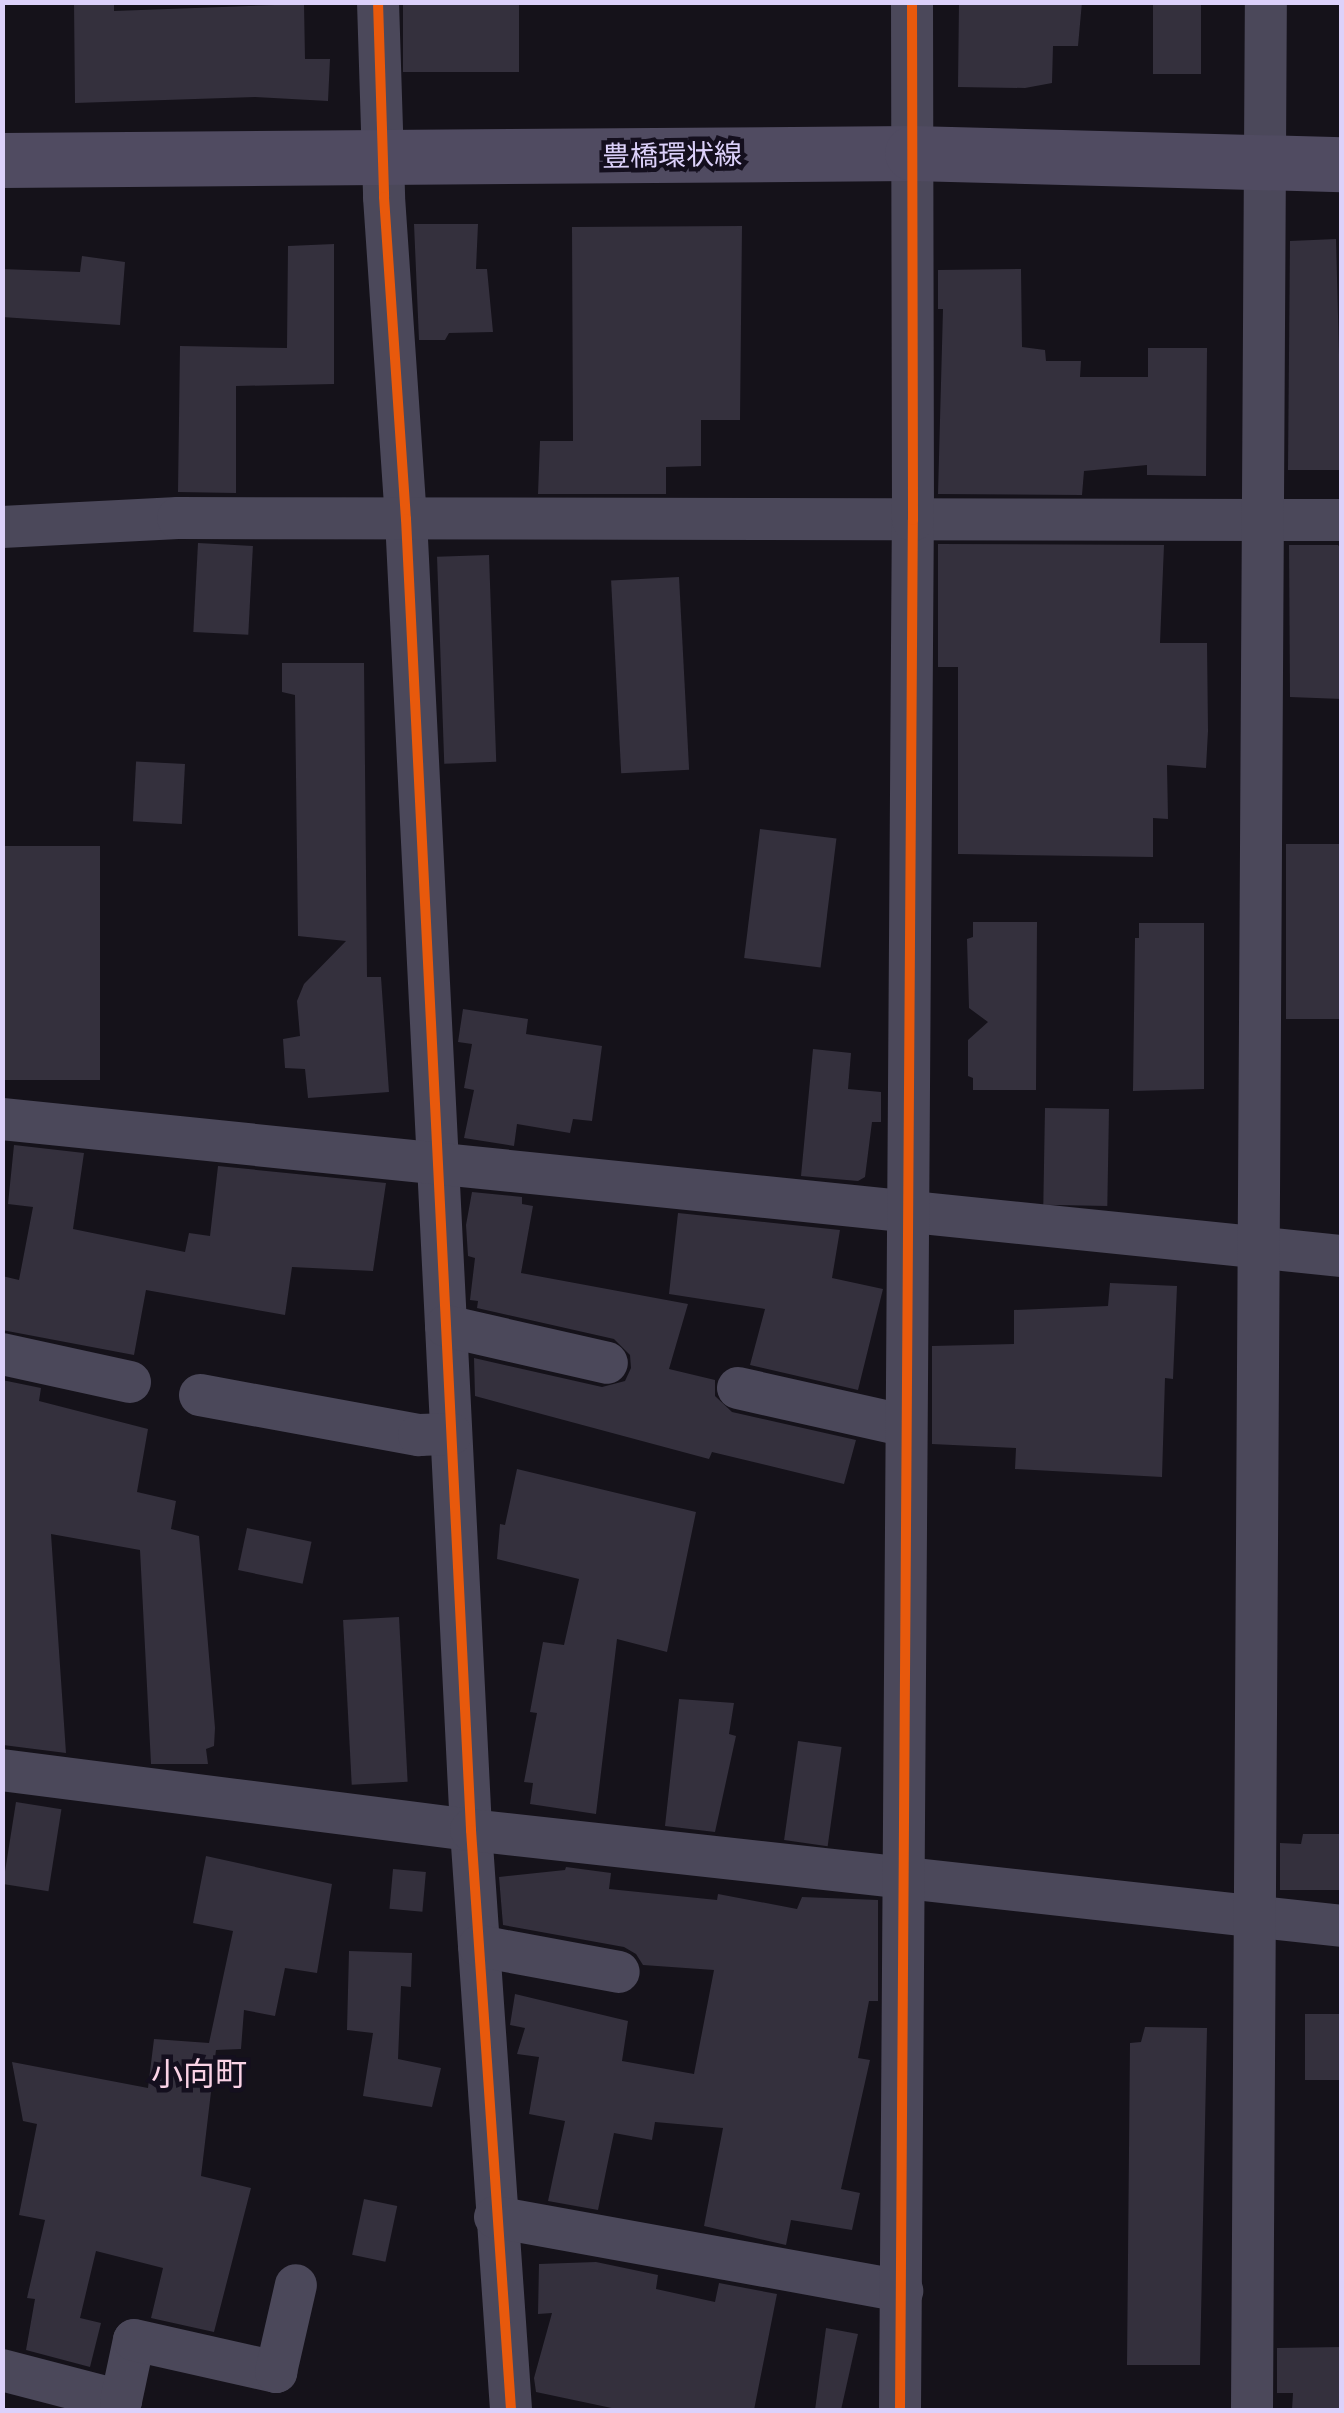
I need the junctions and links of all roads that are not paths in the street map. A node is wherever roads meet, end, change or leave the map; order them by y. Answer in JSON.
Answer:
{"nodes":[{"id":1,"x":378,"y":2,"type":"edge"},
{"id":2,"x":912,"y":2,"type":"edge"},
{"id":3,"x":1266,"y":2,"type":"edge"},
{"id":4,"x":912,"y":154,"type":"junction"},
{"id":5,"x":2,"y":160,"type":"edge"},
{"id":6,"x":384,"y":160,"type":"junction"},
{"id":7,"x":1268,"y":163,"type":"junction"},
{"id":8,"x":1342,"y":164,"type":"edge"},
{"id":9,"x":406,"y":519,"type":"junction"},
{"id":10,"x":913,"y":520,"type":"junction"},
{"id":11,"x":1342,"y":520,"type":"edge"},
{"id":12,"x":1260,"y":521,"type":"junction"},
{"id":13,"x":2,"y":526,"type":"edge"},
{"id":14,"x":2,"y":1118,"type":"edge"},
{"id":15,"x":437,"y":1162,"type":"junction"},
{"id":16,"x":907,"y":1210,"type":"junction"},
{"id":17,"x":1256,"y":1248,"type":"junction"},
{"id":18,"x":1342,"y":1256,"type":"edge"},
{"id":19,"x":446,"y":1326,"type":"junction"},
{"id":20,"x":2,"y":1354,"type":"edge"},
{"id":21,"x":607,"y":1363,"type":"dead end"},
{"id":22,"x":130,"y":1382,"type":"dead end"},
{"id":23,"x":738,"y":1388,"type":"dead end"},
{"id":24,"x":200,"y":1395,"type":"dead end"},
{"id":25,"x":906,"y":1426,"type":"junction"},
{"id":26,"x":451,"y":1434,"type":"junction"},
{"id":27,"x":2,"y":1770,"type":"edge"},
{"id":28,"x":471,"y":1830,"type":"junction"},
{"id":29,"x":902,"y":1878,"type":"junction"},
{"id":30,"x":1252,"y":1917,"type":"junction"},
{"id":31,"x":1342,"y":1926,"type":"edge"},
{"id":32,"x":479,"y":1946,"type":"junction"},
{"id":33,"x":619,"y":1972,"type":"dead end"},
{"id":34,"x":496,"y":2218,"type":"junction"},
{"id":35,"x":296,"y":2284,"type":"dead end"},
{"id":36,"x":902,"y":2292,"type":"junction"},
{"id":37,"x":2,"y":2370,"type":"edge"},
{"id":38,"x":511,"y":2410,"type":"edge"},
{"id":39,"x":900,"y":2410,"type":"edge"},
{"id":40,"x":1252,"y":2410,"type":"edge"}],
"edges":[{"from":1,"to":6,"type":"street"},
{"from":2,"to":4,"type":"street"},
{"from":3,"to":7,"type":"street"},
{"from":4,"to":6,"type":"main road","name":"豊橋環状線"},
{"from":4,"to":7,"type":"main road","name":"豊橋環状線"},
{"from":4,"to":10,"type":"street"},
{"from":5,"to":6,"type":"main road","name":"豊橋環状線"},
{"from":6,"to":9,"type":"street"},
{"from":7,"to":8,"type":"main road","name":"豊橋環状線"},
{"from":7,"to":12,"type":"street"},
{"from":9,"to":10,"type":"street"},
{"from":9,"to":13,"type":"street"},
{"from":9,"to":15,"type":"street"},
{"from":10,"to":12,"type":"street"},
{"from":10,"to":16,"type":"street"},
{"from":11,"to":12,"type":"street"},
{"from":12,"to":17,"type":"street"},
{"from":14,"to":15,"type":"street"},
{"from":15,"to":16,"type":"street"},
{"from":15,"to":19,"type":"street"},
{"from":16,"to":17,"type":"street"},
{"from":16,"to":25,"type":"street"},
{"from":17,"to":18,"type":"street"},
{"from":17,"to":30,"type":"street"},
{"from":19,"to":21,"type":"street"},
{"from":19,"to":26,"type":"street"},
{"from":20,"to":22,"type":"street"},
{"from":23,"to":25,"type":"street"},
{"from":24,"to":26,"type":"street"},
{"from":25,"to":29,"type":"street"},
{"from":26,"to":28,"type":"street"},
{"from":27,"to":28,"type":"street"},
{"from":28,"to":29,"type":"street"},
{"from":28,"to":32,"type":"street"},
{"from":29,"to":30,"type":"street"},
{"from":29,"to":36,"type":"street"},
{"from":30,"to":31,"type":"street"},
{"from":30,"to":40,"type":"street"},
{"from":32,"to":33,"type":"street"},
{"from":32,"to":34,"type":"street"},
{"from":34,"to":36,"type":"street"},
{"from":34,"to":38,"type":"street"},
{"from":35,"to":37,"type":"street"},
{"from":36,"to":39,"type":"street"}]}
